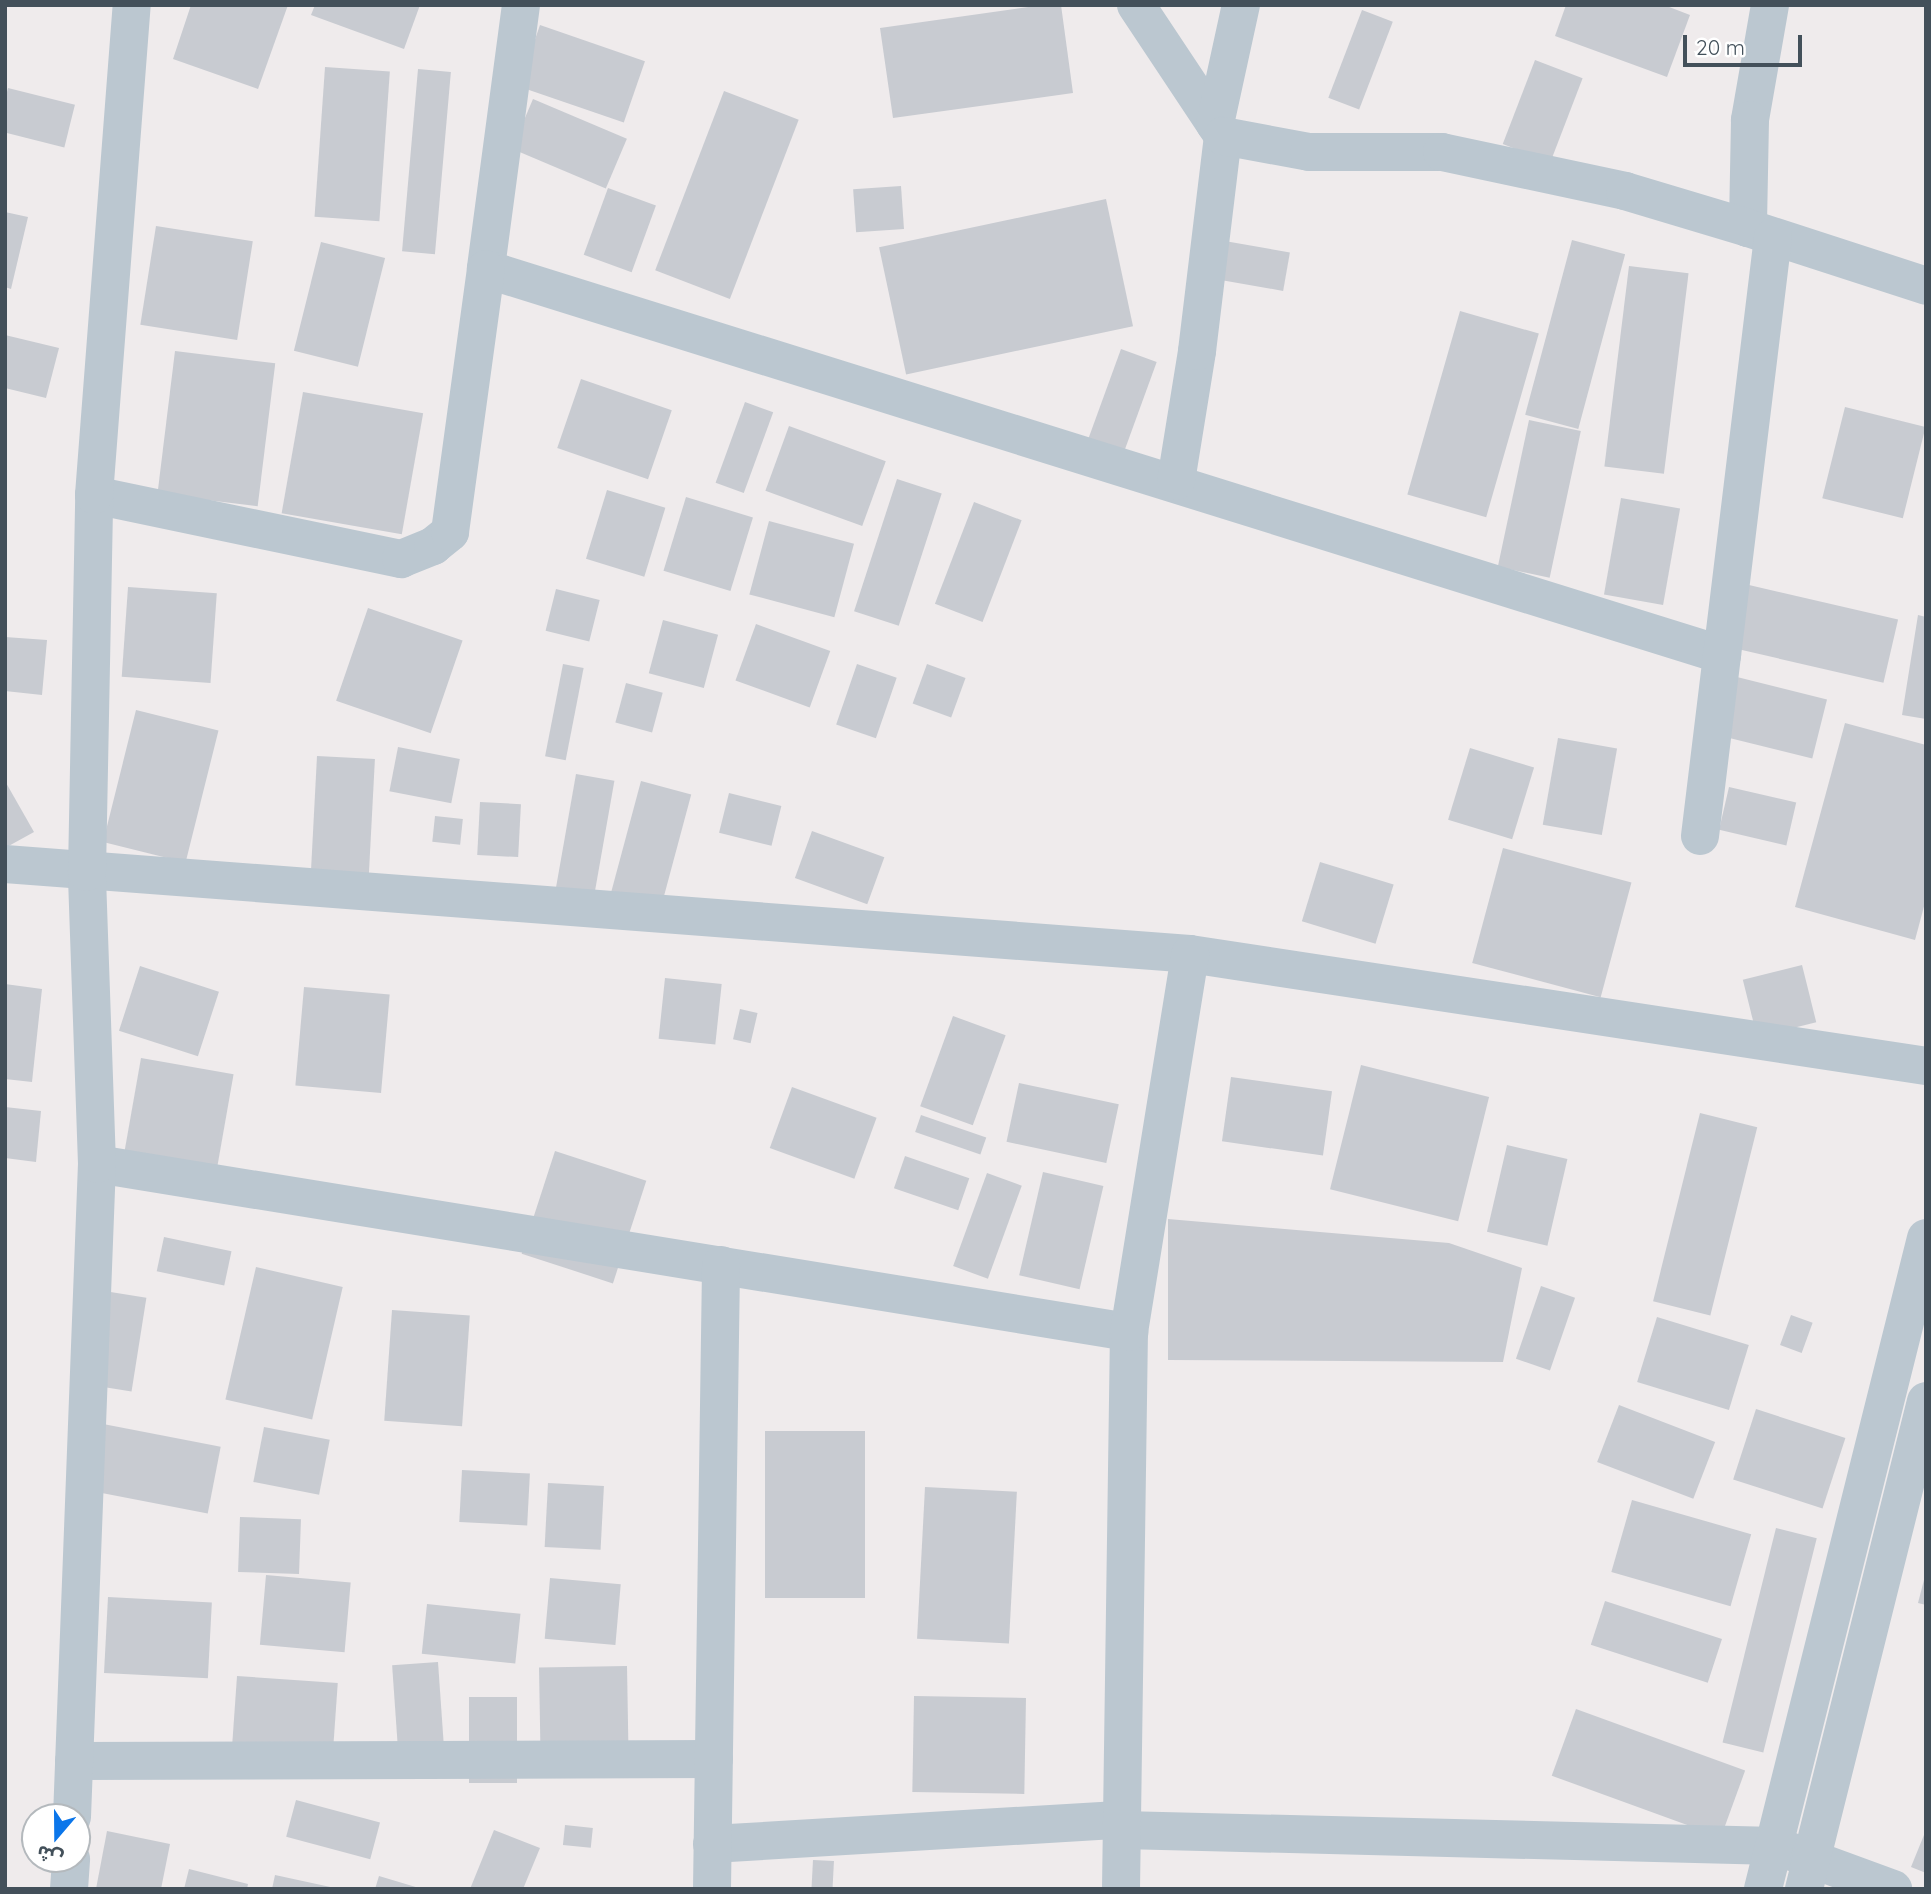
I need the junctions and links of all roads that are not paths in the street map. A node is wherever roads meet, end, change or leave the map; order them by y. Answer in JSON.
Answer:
{"nodes":[{"id":1,"x":132,"y":5,"type":"edge"},
{"id":2,"x":520,"y":5,"type":"edge"},
{"id":3,"x":1136,"y":5,"type":"edge"},
{"id":4,"x":1241,"y":5,"type":"edge"},
{"id":5,"x":1770,"y":5,"type":"edge"},
{"id":6,"x":1219,"y":130,"type":"junction"},
{"id":7,"x":1760,"y":233,"type":"junction"},
{"id":8,"x":486,"y":269,"type":"junction"},
{"id":9,"x":1926,"y":286,"type":"edge"},
{"id":10,"x":1176,"y":481,"type":"junction"},
{"id":11,"x":94,"y":495,"type":"junction"},
{"id":12,"x":1722,"y":655,"type":"junction"},
{"id":13,"x":1700,"y":836,"type":"dead end"},
{"id":14,"x":5,"y":864,"type":"edge"},
{"id":15,"x":87,"y":872,"type":"junction"},
{"id":16,"x":1190,"y":954,"type":"junction"},
{"id":17,"x":1926,"y":1066,"type":"edge"},
{"id":18,"x":97,"y":1164,"type":"junction"},
{"id":19,"x":1926,"y":1238,"type":"edge"},
{"id":20,"x":721,"y":1265,"type":"junction"},
{"id":21,"x":1129,"y":1332,"type":"junction"},
{"id":22,"x":1926,"y":1401,"type":"edge"},
{"id":23,"x":714,"y":1759,"type":"junction"},
{"id":24,"x":74,"y":1761,"type":"junction"},
{"id":25,"x":72,"y":1803,"type":"edge"},
{"id":26,"x":1122,"y":1825,"type":"junction"},
{"id":27,"x":712,"y":1844,"type":"junction"},
{"id":28,"x":1776,"y":1846,"type":"junction"},
{"id":29,"x":1809,"y":1873,"type":"edge"},
{"id":30,"x":712,"y":1889,"type":"edge"},
{"id":31,"x":1121,"y":1889,"type":"edge"},
{"id":32,"x":1763,"y":1889,"type":"edge"},
{"id":33,"x":1893,"y":1889,"type":"edge"}],
"edges":[{"from":1,"to":11,"type":"street"},
{"from":2,"to":8,"type":"street"},
{"from":3,"to":6,"type":"street"},
{"from":4,"to":6,"type":"street"},
{"from":5,"to":7,"type":"street"},
{"from":6,"to":7,"type":"street"},
{"from":6,"to":10,"type":"street"},
{"from":7,"to":9,"type":"street"},
{"from":7,"to":12,"type":"street"},
{"from":8,"to":10,"type":"street"},
{"from":8,"to":11,"type":"street"},
{"from":10,"to":12,"type":"street"},
{"from":11,"to":15,"type":"street"},
{"from":12,"to":13,"type":"street"},
{"from":14,"to":15,"type":"street"},
{"from":15,"to":16,"type":"street"},
{"from":15,"to":18,"type":"street"},
{"from":16,"to":17,"type":"street"},
{"from":16,"to":21,"type":"street"},
{"from":18,"to":20,"type":"street"},
{"from":18,"to":24,"type":"street"},
{"from":19,"to":28,"type":"street"},
{"from":20,"to":21,"type":"street"},
{"from":20,"to":23,"type":"street"},
{"from":21,"to":26,"type":"street"},
{"from":22,"to":29,"type":"street"},
{"from":23,"to":24,"type":"street"},
{"from":23,"to":27,"type":"street"},
{"from":24,"to":25,"type":"street"},
{"from":26,"to":27,"type":"street"},
{"from":26,"to":28,"type":"street"},
{"from":26,"to":31,"type":"street"},
{"from":27,"to":30,"type":"street"},
{"from":28,"to":29,"type":"street"},
{"from":28,"to":32,"type":"street"},
{"from":29,"to":33,"type":"street"}]}
